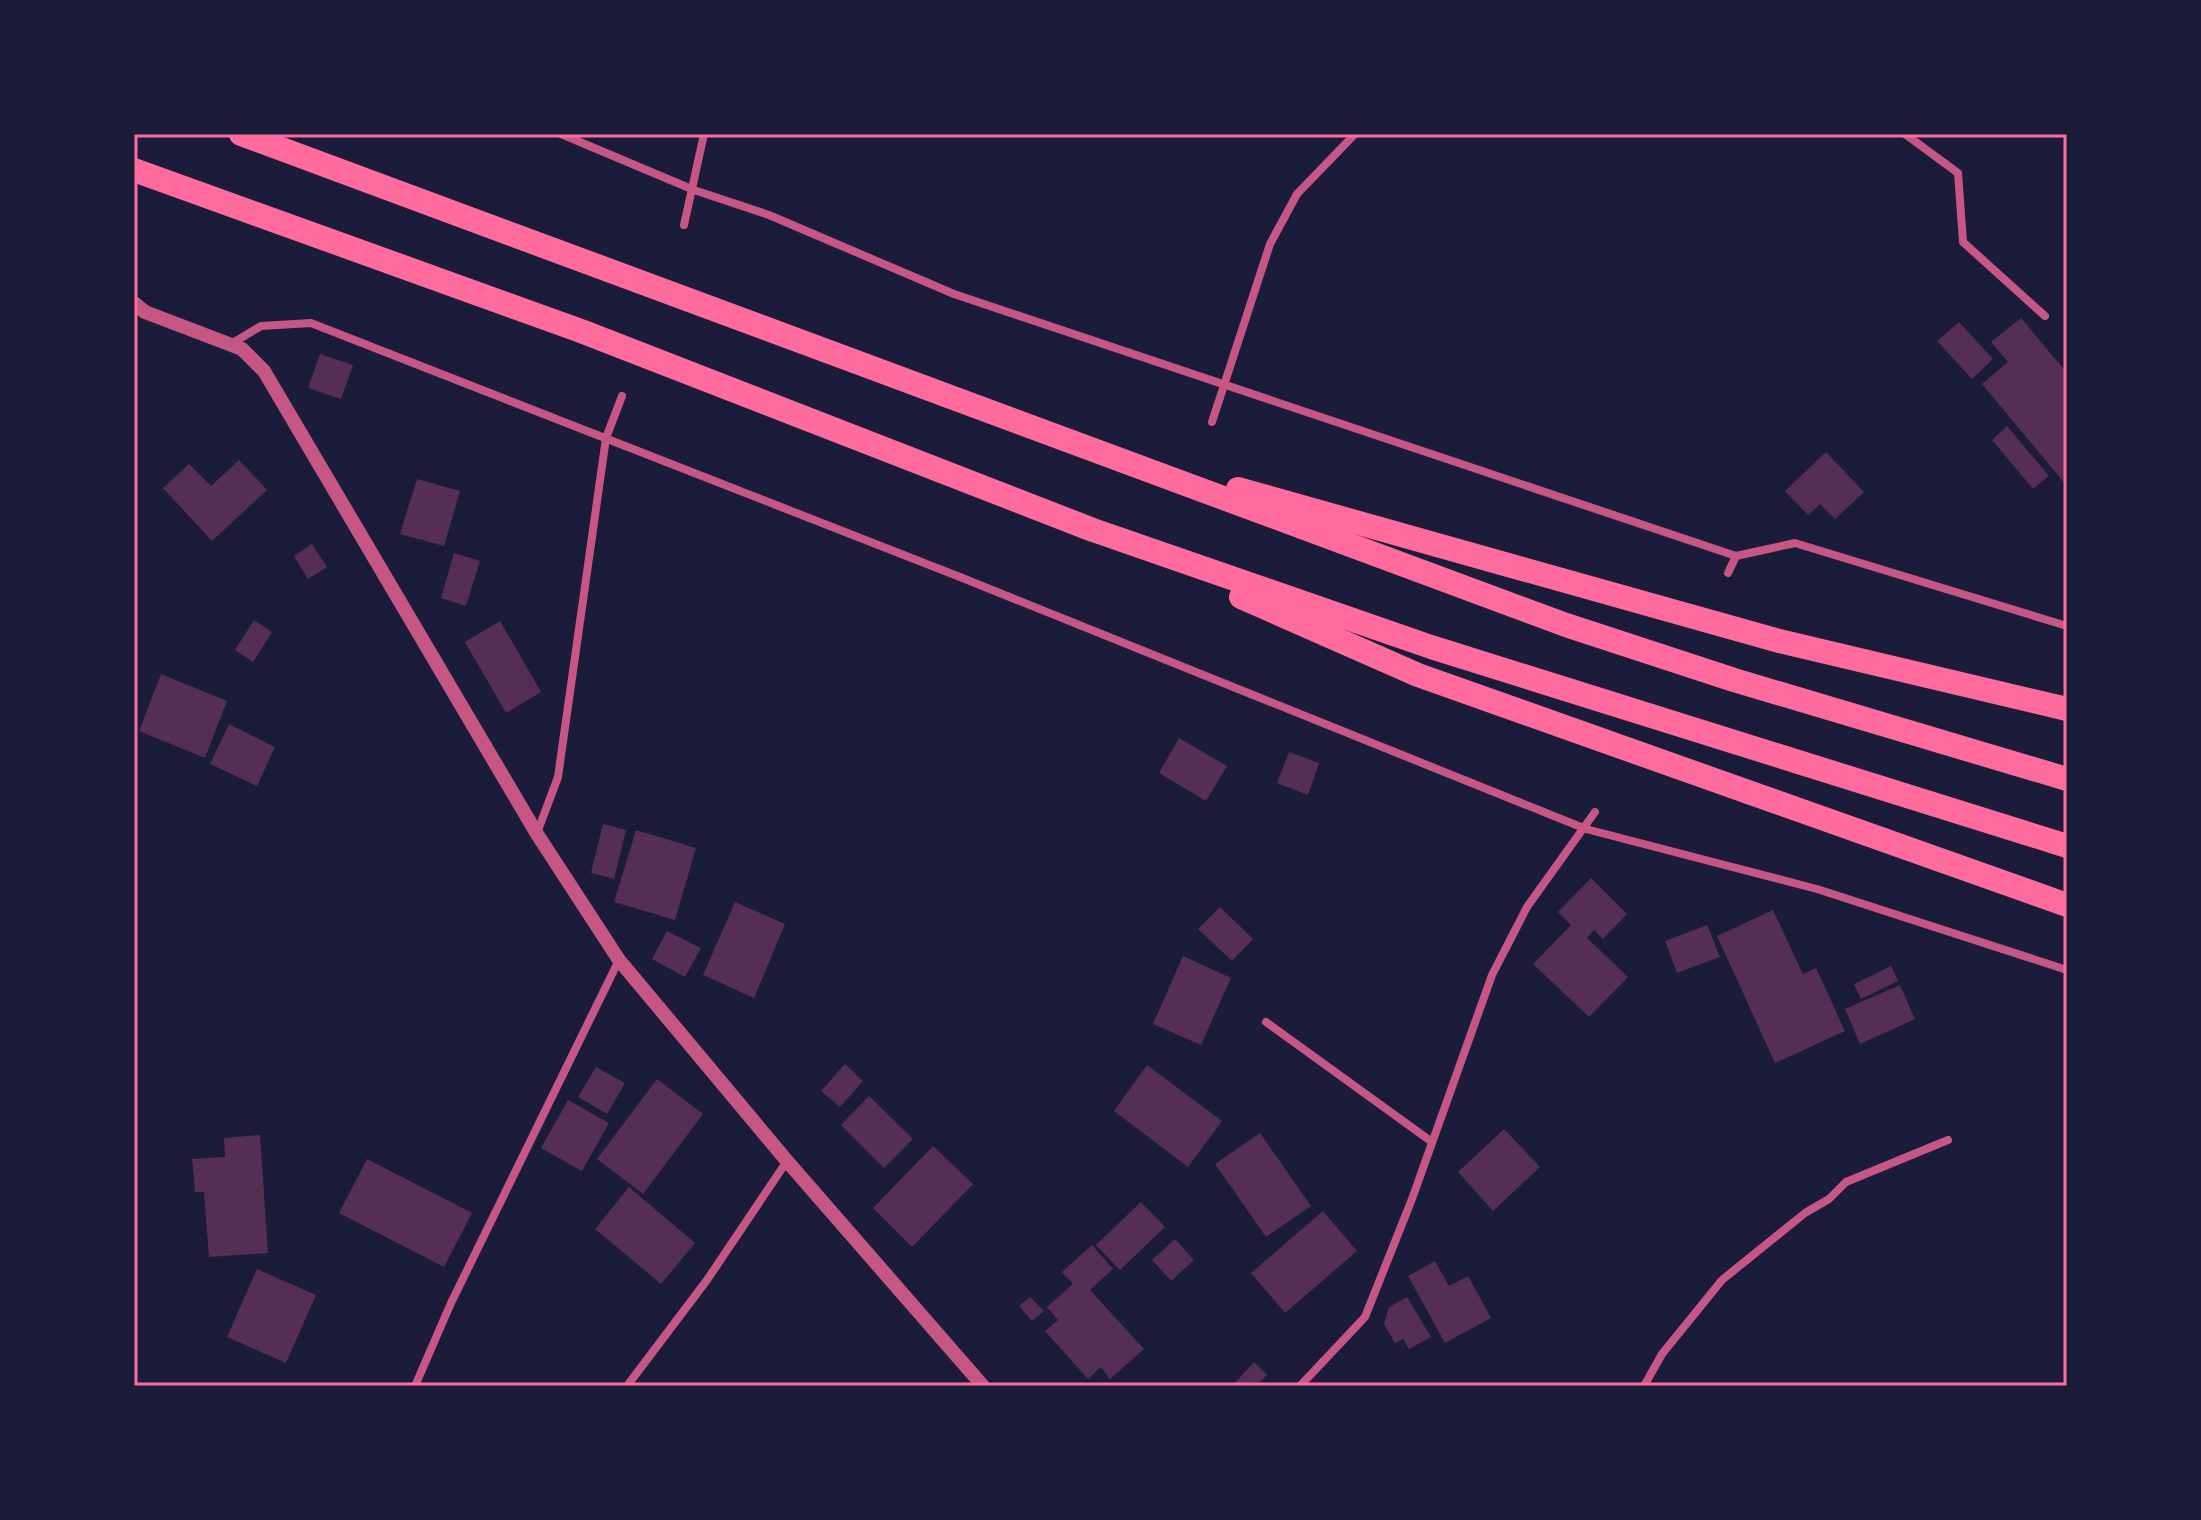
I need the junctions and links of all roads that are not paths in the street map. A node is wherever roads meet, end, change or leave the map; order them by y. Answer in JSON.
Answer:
{"nodes":[{"id":1,"x":241,"y":134,"type":"edge"},
{"id":2,"x":561,"y":134,"type":"edge"},
{"id":3,"x":704,"y":134,"type":"edge"},
{"id":4,"x":1355,"y":134,"type":"edge"},
{"id":5,"x":1905,"y":134,"type":"edge"},
{"id":6,"x":134,"y":170,"type":"edge"},
{"id":7,"x":694,"y":190,"type":"junction"},
{"id":8,"x":684,"y":225,"type":"dead end"},
{"id":9,"x":134,"y":303,"type":"edge"},
{"id":10,"x":2045,"y":316,"type":"dead end"},
{"id":11,"x":230,"y":345,"type":"junction"},
{"id":12,"x":1222,"y":386,"type":"junction"},
{"id":13,"x":622,"y":396,"type":"dead end"},
{"id":14,"x":1212,"y":422,"type":"dead end"},
{"id":15,"x":1044,"y":433,"type":"junction"},
{"id":16,"x":606,"y":438,"type":"junction"},
{"id":17,"x":1093,"y":530,"type":"junction"},
{"id":18,"x":1736,"y":556,"type":"junction"},
{"id":19,"x":1728,"y":573,"type":"dead end"},
{"id":20,"x":2067,"y":626,"type":"edge"},
{"id":21,"x":2067,"y":709,"type":"edge"},
{"id":22,"x":2067,"y":779,"type":"edge"},
{"id":23,"x":1595,"y":812,"type":"dead end"},
{"id":24,"x":1586,"y":829,"type":"junction"},
{"id":25,"x":537,"y":834,"type":"junction"},
{"id":26,"x":2067,"y":846,"type":"edge"},
{"id":27,"x":2067,"y":905,"type":"edge"},
{"id":28,"x":619,"y":960,"type":"junction"},
{"id":29,"x":2067,"y":970,"type":"edge"},
{"id":30,"x":1266,"y":1022,"type":"dead end"},
{"id":31,"x":1948,"y":1140,"type":"dead end"},
{"id":32,"x":1432,"y":1142,"type":"junction"},
{"id":33,"x":787,"y":1161,"type":"junction"},
{"id":34,"x":415,"y":1386,"type":"edge"},
{"id":35,"x":627,"y":1386,"type":"edge"},
{"id":36,"x":983,"y":1386,"type":"edge"},
{"id":37,"x":1300,"y":1386,"type":"edge"},
{"id":38,"x":1644,"y":1386,"type":"edge"}],
"edges":[{"from":1,"to":15,"type":"highway"},
{"from":2,"to":7,"type":"street"},
{"from":3,"to":7,"type":"street"},
{"from":4,"to":12,"type":"street"},
{"from":5,"to":10,"type":"street"},
{"from":6,"to":17,"type":"highway"},
{"from":7,"to":8,"type":"street"},
{"from":7,"to":12,"type":"street"},
{"from":9,"to":11,"type":"street"},
{"from":11,"to":16,"type":"street"},
{"from":11,"to":25,"type":"street"},
{"from":12,"to":14,"type":"street"},
{"from":12,"to":18,"type":"street"},
{"from":13,"to":16,"type":"street"},
{"from":15,"to":21,"type":"highway"},
{"from":15,"to":22,"type":"highway"},
{"from":16,"to":24,"type":"street"},
{"from":16,"to":25,"type":"street"},
{"from":17,"to":26,"type":"highway"},
{"from":17,"to":27,"type":"highway"},
{"from":18,"to":19,"type":"street"},
{"from":18,"to":20,"type":"street"},
{"from":23,"to":24,"type":"street"},
{"from":24,"to":29,"type":"street"},
{"from":24,"to":32,"type":"street"},
{"from":25,"to":28,"type":"street"},
{"from":28,"to":33,"type":"street"},
{"from":28,"to":34,"type":"street"},
{"from":30,"to":32,"type":"street"},
{"from":31,"to":38,"type":"street"},
{"from":32,"to":37,"type":"street"},
{"from":33,"to":35,"type":"street"},
{"from":33,"to":36,"type":"street"}]}
